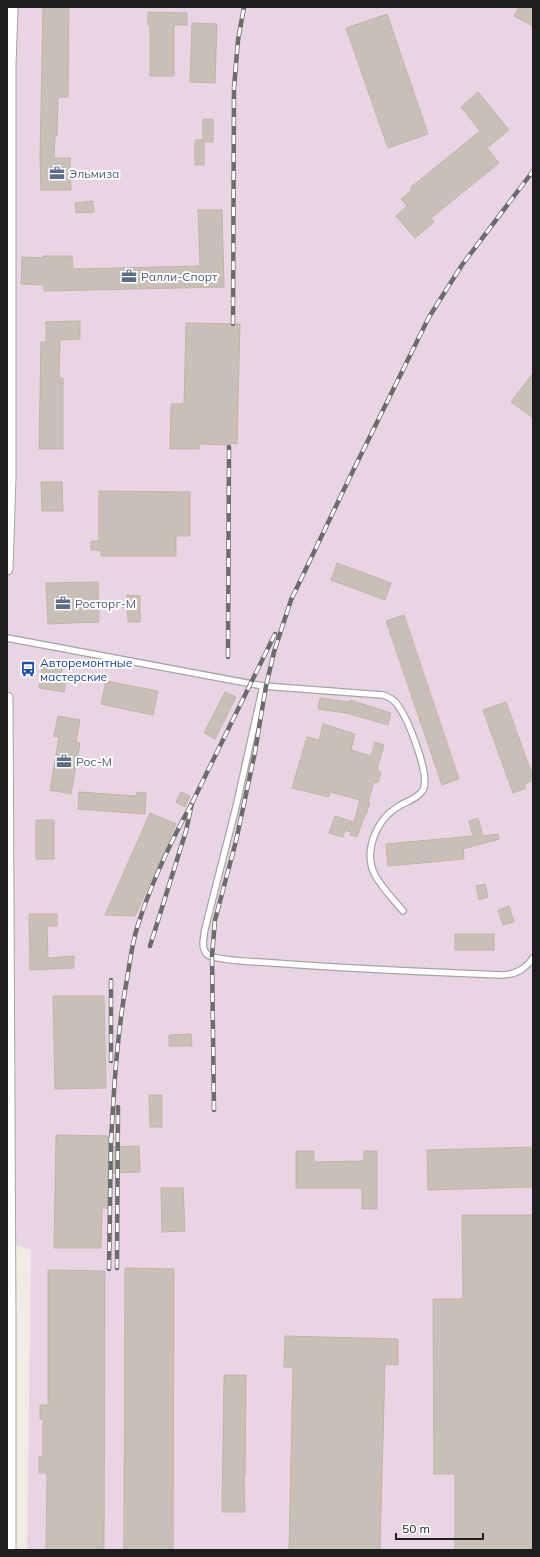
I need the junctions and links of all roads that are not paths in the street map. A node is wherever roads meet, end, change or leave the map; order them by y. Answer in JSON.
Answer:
{"nodes":[{"id":1,"x":12,"y":7,"type":"edge"},
{"id":2,"x":7,"y":569,"type":"edge"},
{"id":3,"x":7,"y":638,"type":"edge"},
{"id":4,"x":263,"y":686,"type":"junction"},
{"id":5,"x":7,"y":698,"type":"edge"},
{"id":6,"x":403,"y":911,"type":"dead end"},
{"id":7,"x":533,"y":958,"type":"edge"},
{"id":8,"x":10,"y":1550,"type":"edge"}],
"edges":[{"from":1,"to":2,"type":"street"},
{"from":3,"to":4,"type":"lane"},
{"from":4,"to":6,"type":"lane"},
{"from":4,"to":7,"type":"lane"},
{"from":5,"to":8,"type":"street"}]}
